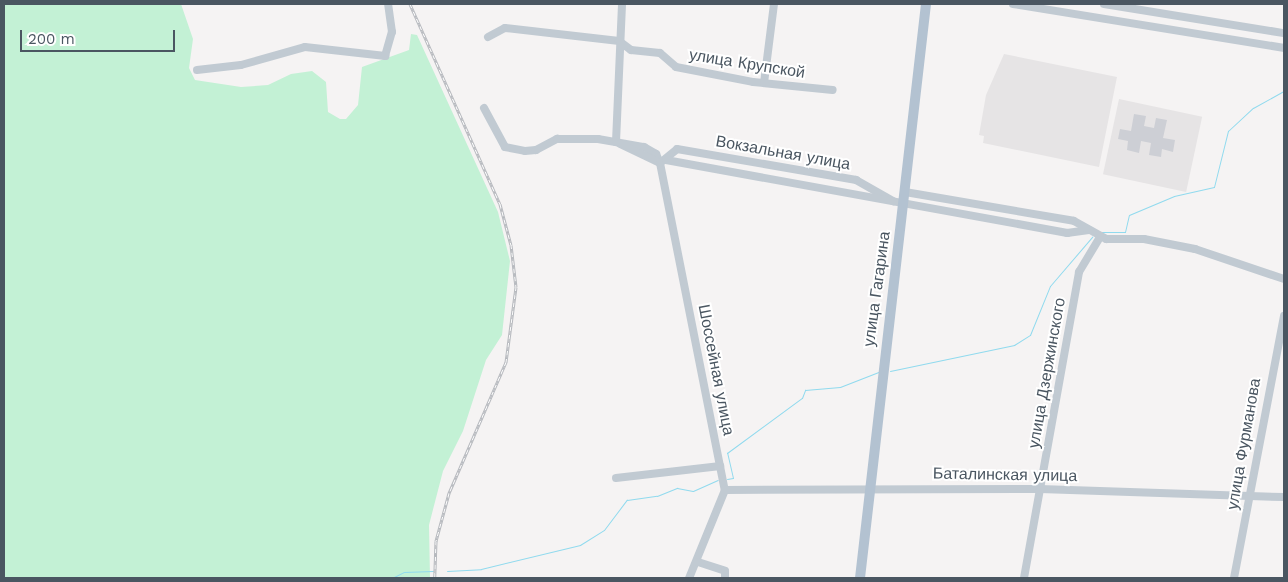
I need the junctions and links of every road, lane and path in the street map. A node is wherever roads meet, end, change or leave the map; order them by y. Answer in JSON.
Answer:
{"nodes":[{"id":1,"x":388,"y":4,"type":"edge"},
{"id":2,"x":622,"y":4,"type":"edge"},
{"id":3,"x":774,"y":4,"type":"edge"},
{"id":4,"x":926,"y":4,"type":"edge"},
{"id":5,"x":1013,"y":4,"type":"edge"},
{"id":6,"x":1104,"y":4,"type":"edge"},
{"id":7,"x":1284,"y":33,"type":"edge"},
{"id":8,"x":488,"y":37,"type":"dead end"},
{"id":9,"x":619,"y":41,"type":"junction"},
{"id":10,"x":1284,"y":48,"type":"edge"},
{"id":11,"x":197,"y":70,"type":"dead end"},
{"id":12,"x":764,"y":83,"type":"junction"},
{"id":13,"x":833,"y":90,"type":"dead end"},
{"id":14,"x":484,"y":108,"type":"dead end"},
{"id":15,"x":616,"y":142,"type":"junction"},
{"id":16,"x":663,"y":161,"type":"junction"},
{"id":17,"x":901,"y":198,"type":"junction"},
{"id":18,"x":1089,"y":230,"type":"junction"},
{"id":19,"x":1100,"y":237,"type":"junction"},
{"id":20,"x":1284,"y":279,"type":"edge"},
{"id":21,"x":1284,"y":316,"type":"edge"},
{"id":22,"x":720,"y":466,"type":"junction"},
{"id":23,"x":616,"y":478,"type":"dead end"},
{"id":24,"x":870,"y":487,"type":"junction"},
{"id":25,"x":1040,"y":489,"type":"junction"},
{"id":26,"x":725,"y":490,"type":"junction"},
{"id":27,"x":1250,"y":494,"type":"junction"},
{"id":28,"x":1284,"y":497,"type":"edge"},
{"id":29,"x":698,"y":562,"type":"junction"},
{"id":30,"x":690,"y":578,"type":"edge"},
{"id":31,"x":725,"y":578,"type":"edge"},
{"id":32,"x":860,"y":578,"type":"edge"},
{"id":33,"x":1024,"y":578,"type":"edge"},
{"id":34,"x":1234,"y":578,"type":"edge"}],
"edges":[{"from":1,"to":11,"type":"street"},
{"from":2,"to":9,"type":"street"},
{"from":3,"to":12,"type":"street"},
{"from":4,"to":17,"type":"main road","name":"улица Гагарина"},
{"from":5,"to":10,"type":"street"},
{"from":6,"to":7,"type":"street"},
{"from":8,"to":9,"type":"street","name":"улица Крупской"},
{"from":9,"to":12,"type":"street","name":"улица Крупской"},
{"from":9,"to":15,"type":"street"},
{"from":12,"to":13,"type":"street","name":"улица Крупской"},
{"from":14,"to":15,"type":"street","name":"Вокзальная улица"},
{"from":15,"to":16,"type":"street","name":"Вокзальная улица"},
{"from":16,"to":17,"type":"street","name":"Вокзальная улица"},
{"from":16,"to":17,"type":"street","name":"Вокзальная улица"},
{"from":16,"to":22,"type":"street","name":"Шоссейная улица"},
{"from":17,"to":18,"type":"street","name":"Вокзальная улица"},
{"from":17,"to":18,"type":"street","name":"Вокзальная улица"},
{"from":17,"to":24,"type":"main road","name":"улица Гагарина"},
{"from":18,"to":19,"type":"street","name":"Вокзальная улица"},
{"from":19,"to":20,"type":"street","name":"Вокзальная улица"},
{"from":19,"to":25,"type":"street","name":"улица Дзержинского"},
{"from":21,"to":27,"type":"street","name":"улица Фурманова"},
{"from":22,"to":23,"type":"street"},
{"from":22,"to":26,"type":"street","name":"Шоссейная улица"},
{"from":24,"to":25,"type":"street","name":"Баталинская улица"},
{"from":24,"to":26,"type":"street","name":"Баталинская улица"},
{"from":24,"to":32,"type":"main road","name":"улица Гагарина"},
{"from":25,"to":27,"type":"street","name":"Баталинская улица"},
{"from":25,"to":33,"type":"street","name":"улица Дзержинского"},
{"from":26,"to":29,"type":"street"},
{"from":27,"to":28,"type":"street","name":"Баталинская улица"},
{"from":27,"to":34,"type":"street","name":"улица Фурманова"},
{"from":29,"to":30,"type":"street"},
{"from":29,"to":31,"type":"street"}]}
